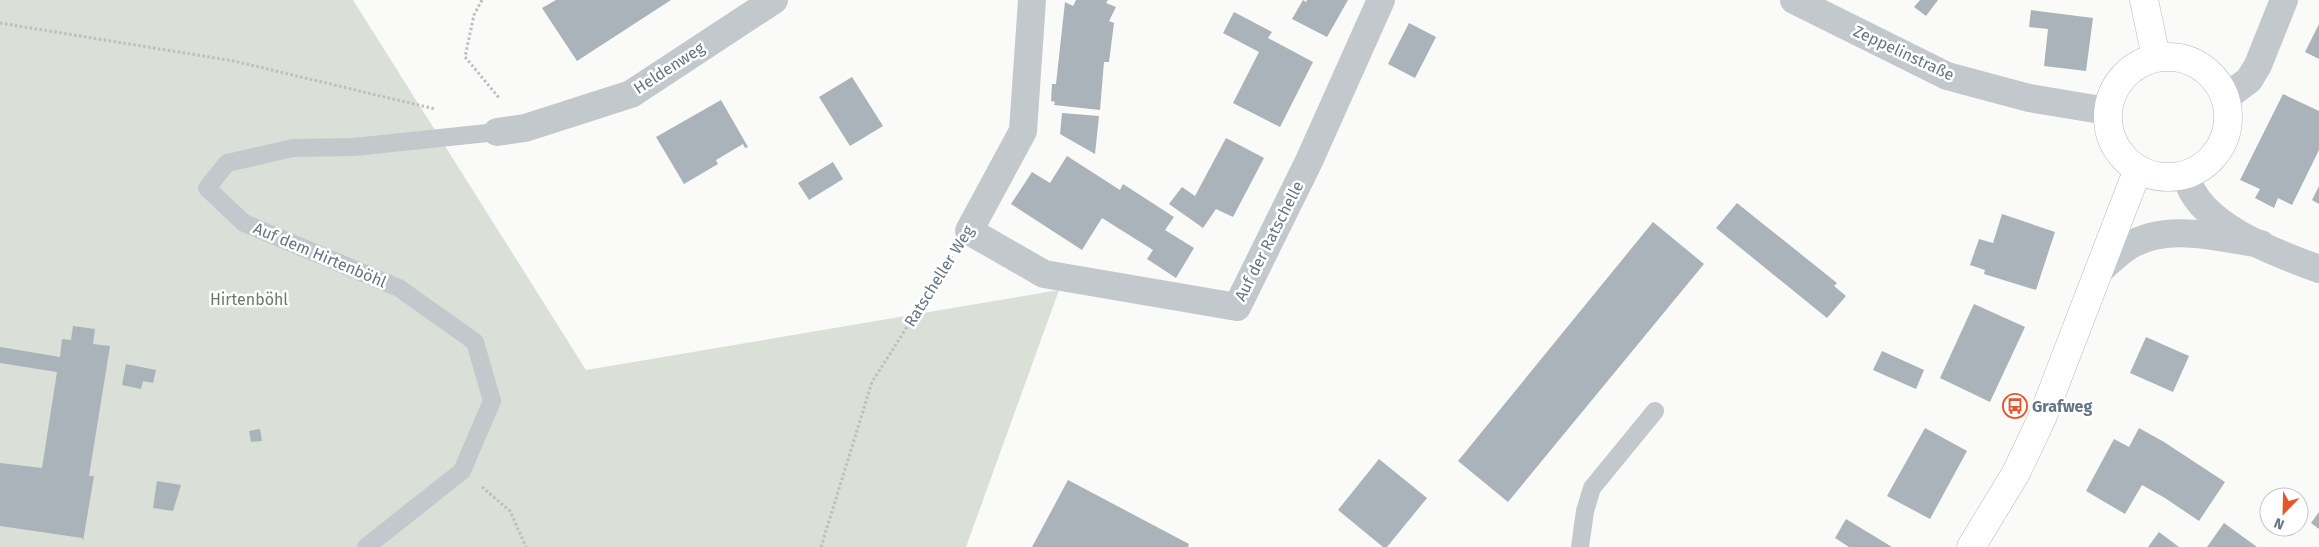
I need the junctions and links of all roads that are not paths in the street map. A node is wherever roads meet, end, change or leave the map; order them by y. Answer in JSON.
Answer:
{"nodes":[{"id":1,"x":774,"y":0,"type":"edge"},
{"id":2,"x":1032,"y":0,"type":"edge"},
{"id":3,"x":1381,"y":0,"type":"edge"},
{"id":4,"x":1794,"y":0,"type":"edge"},
{"id":5,"x":2144,"y":0,"type":"edge"},
{"id":6,"x":2284,"y":0,"type":"edge"},
{"id":7,"x":2156,"y":57,"type":"junction"},
{"id":8,"x":2225,"y":98,"type":"junction"},
{"id":9,"x":2107,"y":110,"type":"junction"},
{"id":10,"x":497,"y":132,"type":"joint"},
{"id":11,"x":2138,"y":169,"type":"junction"},
{"id":12,"x":2186,"y":174,"type":"junction"},
{"id":13,"x":969,"y":230,"type":"joint"},
{"id":14,"x":2260,"y":244,"type":"junction"},
{"id":15,"x":2319,"y":269,"type":"edge"},
{"id":16,"x":2100,"y":270,"type":"junction"},
{"id":17,"x":1655,"y":411,"type":"dead end"},
{"id":18,"x":366,"y":547,"type":"edge"},
{"id":19,"x":1580,"y":547,"type":"edge"},
{"id":20,"x":1972,"y":547,"type":"edge"}],
"edges":[{"from":1,"to":10,"type":"street","name":"Heldenweg"},
{"from":2,"to":13,"type":"street","name":"Ratscheller Weg"},
{"from":3,"to":13,"type":"street","name":"Auf der Ratschelle"},
{"from":4,"to":9,"type":"street","name":"Zeppelinstraße"},
{"from":5,"to":7,"type":"main road"},
{"from":6,"to":8,"type":"street"},
{"from":7,"to":8,"type":"main road"},
{"from":7,"to":9,"type":"main road"},
{"from":8,"to":12,"type":"main road"},
{"from":9,"to":11,"type":"main road"},
{"from":10,"to":18,"type":"lane","name":"Auf dem Hirtenböhl"},
{"from":11,"to":12,"type":"main road"},
{"from":11,"to":16,"type":"main road"},
{"from":12,"to":14,"type":"street"},
{"from":14,"to":15,"type":"street"},
{"from":14,"to":16,"type":"street"},
{"from":16,"to":20,"type":"main road"},
{"from":17,"to":19,"type":"lane"}]}
